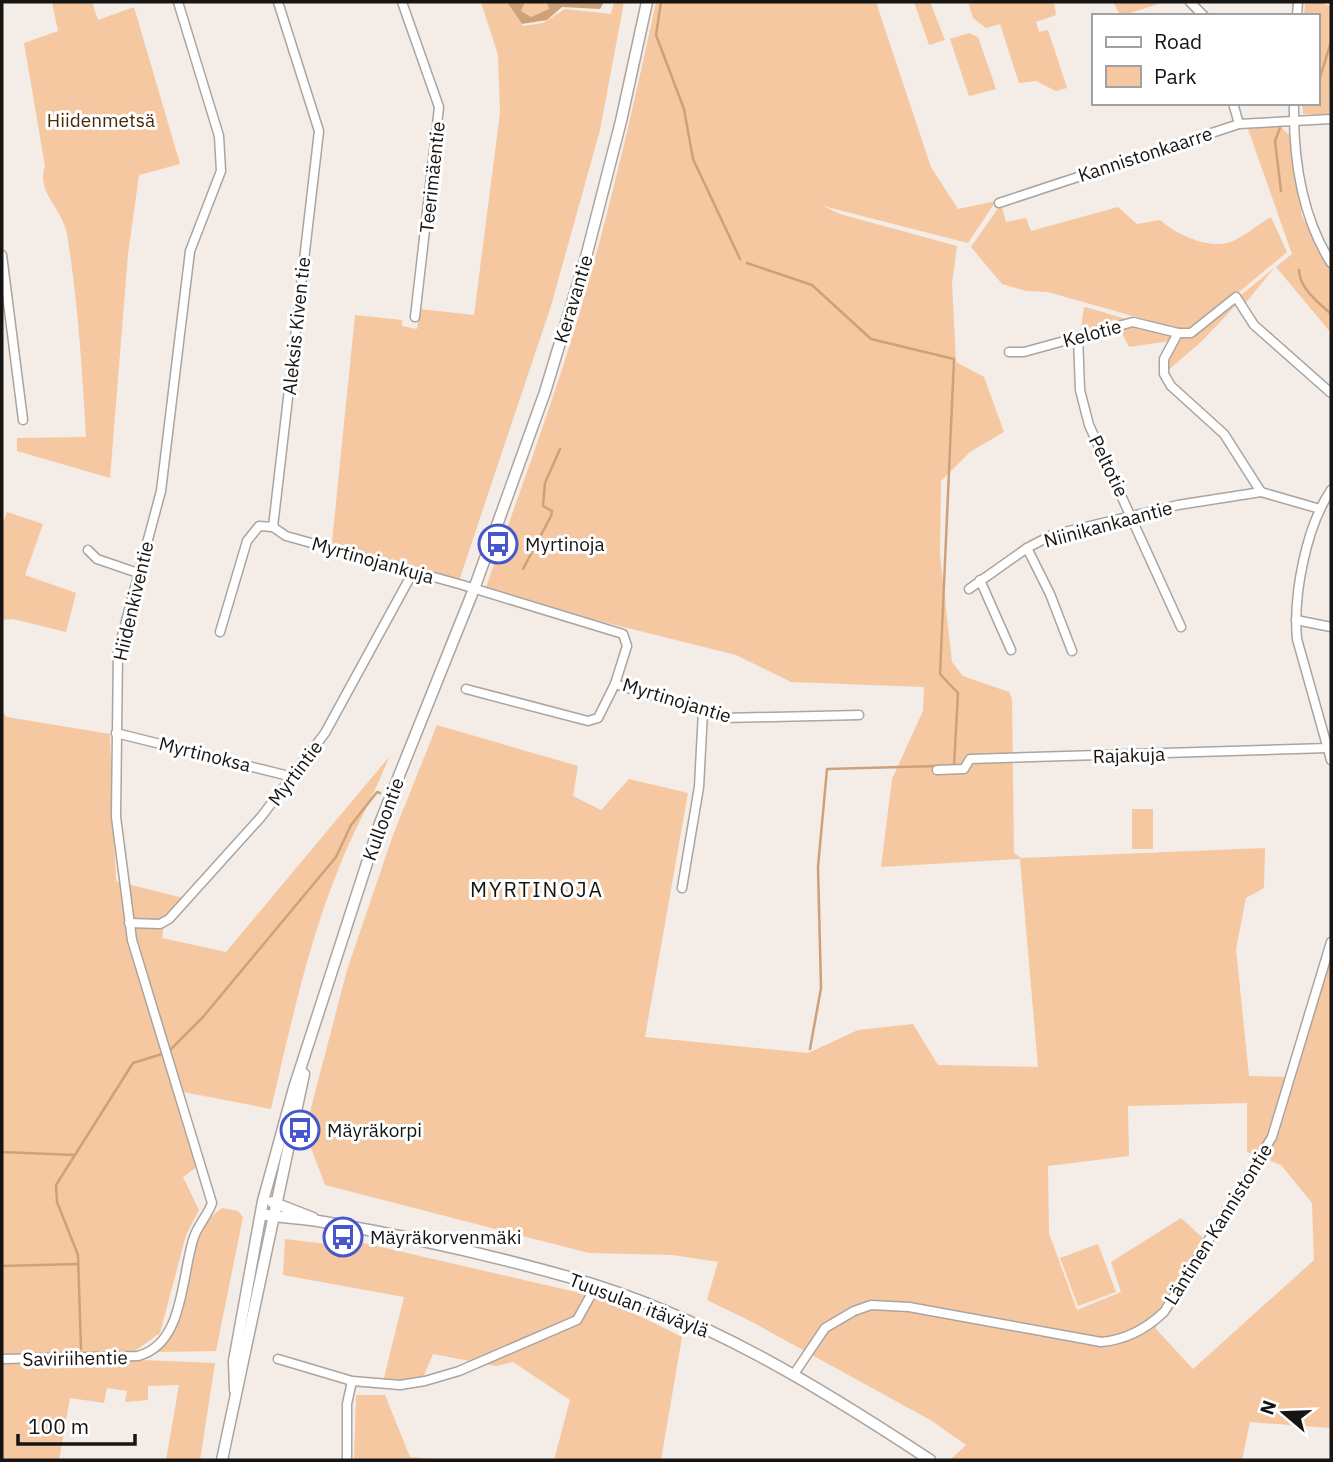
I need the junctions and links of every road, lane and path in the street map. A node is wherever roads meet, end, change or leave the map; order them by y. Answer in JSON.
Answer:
{"nodes":[{"id":1,"x":178,"y":2,"type":"edge"},
{"id":2,"x":278,"y":2,"type":"edge"},
{"id":3,"x":402,"y":2,"type":"edge"},
{"id":4,"x":647,"y":2,"type":"edge"},
{"id":5,"x":1189,"y":2,"type":"edge"},
{"id":6,"x":1202,"y":14,"type":"edge"},
{"id":7,"x":1234,"y":105,"type":"edge"},
{"id":8,"x":1294,"y":105,"type":"edge"},
{"id":9,"x":1294,"y":119,"type":"junction"},
{"id":10,"x":1331,"y":119,"type":"edge"},
{"id":11,"x":1239,"y":124,"type":"junction"},
{"id":12,"x":999,"y":203,"type":"dead end"},
{"id":13,"x":2,"y":255,"type":"edge"},
{"id":14,"x":1331,"y":263,"type":"edge"},
{"id":15,"x":415,"y":317,"type":"dead end"},
{"id":16,"x":6,"y":324,"type":"edge"},
{"id":17,"x":1178,"y":333,"type":"junction"},
{"id":18,"x":1078,"y":336,"type":"junction"},
{"id":19,"x":1009,"y":352,"type":"dead end"},
{"id":20,"x":1331,"y":393,"type":"edge"},
{"id":21,"x":23,"y":420,"type":"dead end"},
{"id":22,"x":1331,"y":490,"type":"edge"},
{"id":23,"x":1261,"y":492,"type":"junction"},
{"id":24,"x":1320,"y":509,"type":"junction"},
{"id":25,"x":1132,"y":515,"type":"junction"},
{"id":26,"x":273,"y":527,"type":"junction"},
{"id":27,"x":1027,"y":548,"type":"junction"},
{"id":28,"x":88,"y":550,"type":"dead end"},
{"id":29,"x":413,"y":572,"type":"junction"},
{"id":30,"x":138,"y":573,"type":"junction"},
{"id":31,"x":981,"y":580,"type":"junction"},
{"id":32,"x":474,"y":589,"type":"junction"},
{"id":33,"x":969,"y":589,"type":"dead end"},
{"id":34,"x":1296,"y":620,"type":"junction"},
{"id":35,"x":1181,"y":627,"type":"dead end"},
{"id":36,"x":1331,"y":627,"type":"edge"},
{"id":37,"x":220,"y":632,"type":"dead end"},
{"id":38,"x":1011,"y":650,"type":"dead end"},
{"id":39,"x":1072,"y":651,"type":"dead end"},
{"id":40,"x":615,"y":684,"type":"junction"},
{"id":41,"x":466,"y":689,"type":"dead end"},
{"id":42,"x":703,"y":710,"type":"junction"},
{"id":43,"x":859,"y":715,"type":"dead end"},
{"id":44,"x":116,"y":733,"type":"junction"},
{"id":45,"x":1329,"y":749,"type":"edge"},
{"id":46,"x":1331,"y":760,"type":"edge"},
{"id":47,"x":937,"y":770,"type":"dead end"},
{"id":48,"x":293,"y":777,"type":"junction"},
{"id":49,"x":682,"y":888,"type":"dead end"},
{"id":50,"x":129,"y":923,"type":"junction"},
{"id":51,"x":1331,"y":942,"type":"edge"},
{"id":52,"x":306,"y":1055,"type":"junction"},
{"id":53,"x":263,"y":1201,"type":"junction"},
{"id":54,"x":212,"y":1203,"type":"joint"},
{"id":55,"x":276,"y":1203,"type":"junction"},
{"id":56,"x":261,"y":1214,"type":"junction"},
{"id":57,"x":273,"y":1217,"type":"junction"},
{"id":58,"x":320,"y":1221,"type":"junction"},
{"id":59,"x":596,"y":1286,"type":"junction"},
{"id":60,"x":2,"y":1359,"type":"edge"},
{"id":61,"x":278,"y":1359,"type":"dead end"},
{"id":62,"x":794,"y":1374,"type":"junction"},
{"id":63,"x":352,"y":1381,"type":"junction"},
{"id":64,"x":235,"y":1390,"type":"junction"},
{"id":65,"x":222,"y":1460,"type":"edge"},
{"id":66,"x":347,"y":1460,"type":"edge"},
{"id":67,"x":930,"y":1460,"type":"edge"}],
"edges":[{"from":1,"to":30,"type":"street","name":"Hiidenkiventie"},
{"from":2,"to":26,"type":"street","name":"Aleksis Kiven tie"},
{"from":3,"to":15,"type":"street","name":"Teerimäentie"},
{"from":4,"to":32,"type":"main road","name":"Keravantie"},
{"from":5,"to":6,"type":"street"},
{"from":7,"to":11,"type":"street"},
{"from":8,"to":9,"type":"street"},
{"from":9,"to":10,"type":"street","name":"Kannistonkaarre"},
{"from":9,"to":11,"type":"street","name":"Kannistonkaarre"},
{"from":9,"to":14,"type":"street"},
{"from":11,"to":12,"type":"street","name":"Kannistonkaarre"},
{"from":13,"to":16,"type":"street"},
{"from":16,"to":21,"type":"street"},
{"from":17,"to":18,"type":"street","name":"Kelotie"},
{"from":17,"to":20,"type":"street"},
{"from":17,"to":23,"type":"street"},
{"from":18,"to":19,"type":"street","name":"Kelotie"},
{"from":18,"to":25,"type":"street","name":"Peltotie"},
{"from":22,"to":24,"type":"street"},
{"from":23,"to":24,"type":"street"},
{"from":23,"to":25,"type":"street","name":"Niinikankaantie"},
{"from":24,"to":34,"type":"street"},
{"from":25,"to":27,"type":"street","name":"Niinikankaantie"},
{"from":25,"to":35,"type":"street","name":"Peltotie"},
{"from":26,"to":29,"type":"street","name":"Myrtinojankuja"},
{"from":26,"to":37,"type":"street"},
{"from":27,"to":31,"type":"street","name":"Niinikankaantie"},
{"from":27,"to":39,"type":"street"},
{"from":28,"to":30,"type":"street"},
{"from":29,"to":32,"type":"street","name":"Myrtinojankuja"},
{"from":29,"to":48,"type":"street","name":"Myrtintie"},
{"from":30,"to":44,"type":"street","name":"Hiidenkiventie"},
{"from":31,"to":33,"type":"street","name":"Niinikankaantie"},
{"from":31,"to":38,"type":"street"},
{"from":32,"to":40,"type":"street","name":"Myrtinojantie"},
{"from":32,"to":52,"type":"main road","name":"Kulloontie"},
{"from":34,"to":36,"type":"street"},
{"from":34,"to":45,"type":"street"},
{"from":40,"to":41,"type":"street"},
{"from":40,"to":42,"type":"street","name":"Myrtinojantie"},
{"from":42,"to":43,"type":"street","name":"Myrtinojantie"},
{"from":42,"to":49,"type":"street"},
{"from":44,"to":48,"type":"street","name":"Myrtinoksa"},
{"from":44,"to":50,"type":"street","name":"Hiidenkiventie"},
{"from":45,"to":46,"type":"street"},
{"from":45,"to":47,"type":"street","name":"Rajakuja"},
{"from":48,"to":50,"type":"street","name":"Myrtintie"},
{"from":50,"to":54,"type":"street","name":"Hiidenkiventie"},
{"from":51,"to":62,"type":"street","name":"Läntinen Kannistontie"},
{"from":52,"to":53,"type":"main road","name":"Kulloontie"},
{"from":52,"to":55,"type":"main road","name":"Kulloontie"},
{"from":53,"to":55,"type":"main road","name":"Tuusulan itäväylä"},
{"from":53,"to":56,"type":"main road","name":"Kulloontie"},
{"from":54,"to":60,"type":"street","name":"Saviriihentie"},
{"from":55,"to":57,"type":"main road","name":"Kulloontie"},
{"from":55,"to":58,"type":"main road","name":"Tuusulan itäväylä"},
{"from":56,"to":57,"type":"main road","name":"Tuusulan itäväylä"},
{"from":56,"to":64,"type":"main road","name":"Kulloontie"},
{"from":57,"to":58,"type":"main road","name":"Tuusulan itäväylä"},
{"from":57,"to":64,"type":"main road","name":"Kulloontie"},
{"from":58,"to":59,"type":"main road","name":"Tuusulan itäväylä"},
{"from":59,"to":62,"type":"main road","name":"Tuusulan itäväylä"},
{"from":59,"to":63,"type":"street"},
{"from":61,"to":63,"type":"street"},
{"from":62,"to":67,"type":"main road","name":"Tuusulan itäväylä"},
{"from":63,"to":66,"type":"street"},
{"from":64,"to":65,"type":"main road","name":"Kulloontie"}]}
